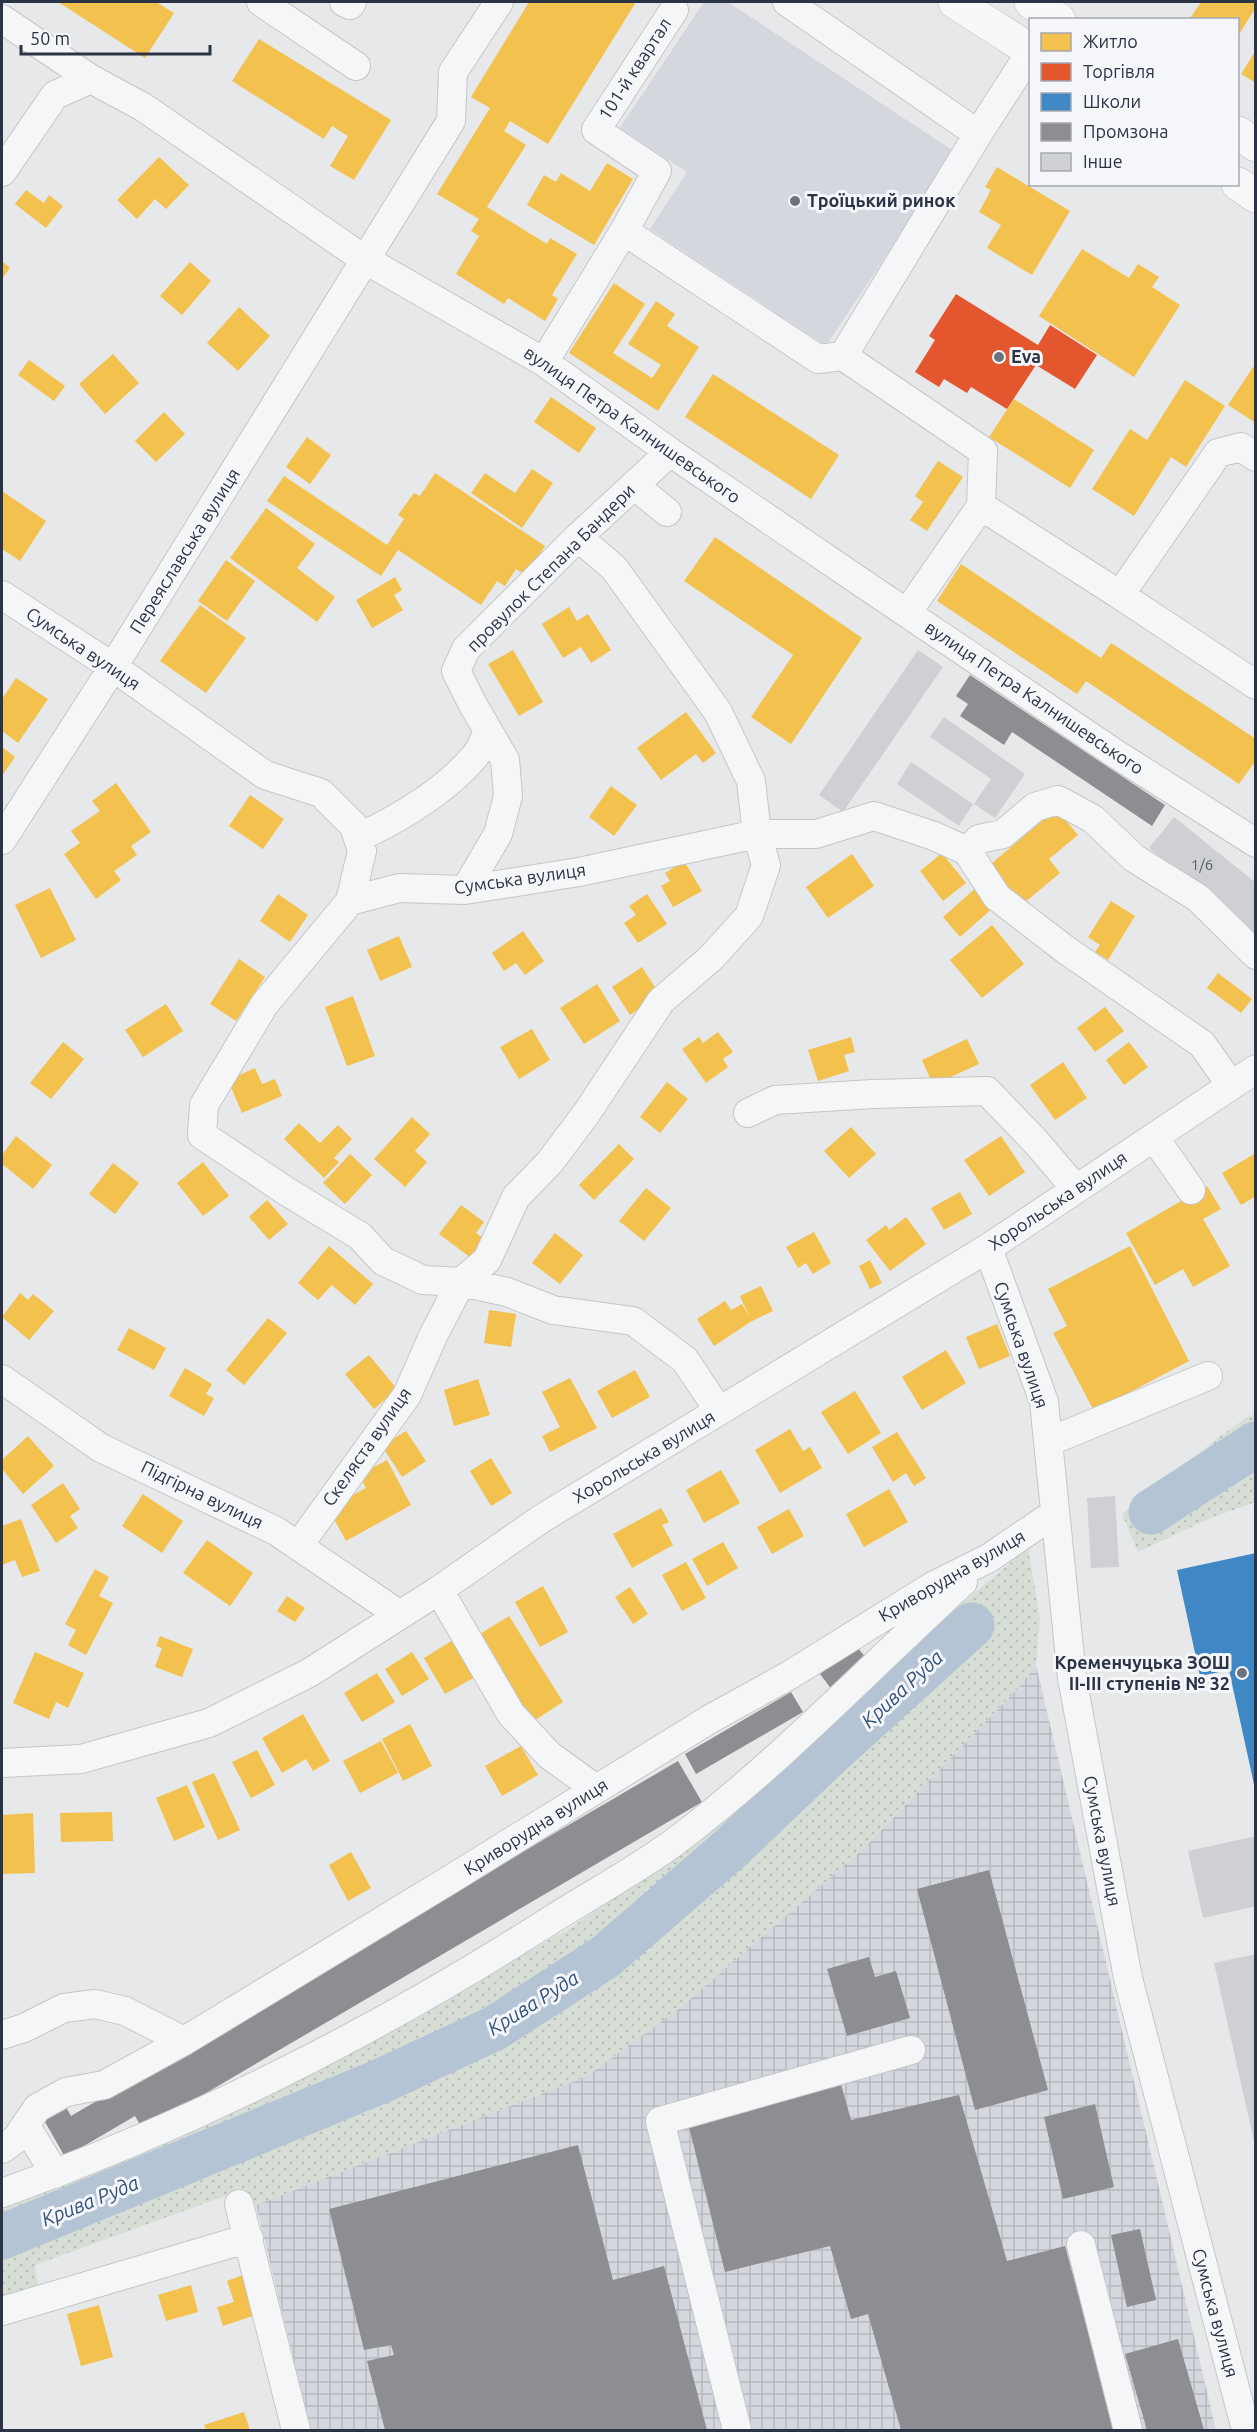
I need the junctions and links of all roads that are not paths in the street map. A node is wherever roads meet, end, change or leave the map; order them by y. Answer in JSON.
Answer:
{"nodes":[{"id":1,"x":261,"y":2,"type":"edge"},
{"id":2,"x":344,"y":2,"type":"edge"},
{"id":3,"x":352,"y":2,"type":"edge"},
{"id":4,"x":499,"y":2,"type":"edge"},
{"id":5,"x":787,"y":2,"type":"edge"},
{"id":6,"x":955,"y":2,"type":"edge"},
{"id":7,"x":1031,"y":2,"type":"edge"},
{"id":8,"x":674,"y":10,"type":"dead end"},
{"id":9,"x":1056,"y":18,"type":"edge"},
{"id":10,"x":2,"y":19,"type":"edge"},
{"id":11,"x":1029,"y":50,"type":"edge"},
{"id":12,"x":1029,"y":53,"type":"edge"},
{"id":13,"x":356,"y":66,"type":"dead end"},
{"id":14,"x":91,"y":79,"type":"junction"},
{"id":15,"x":978,"y":134,"type":"junction"},
{"id":16,"x":1239,"y":135,"type":"edge"},
{"id":17,"x":1256,"y":145,"type":"edge"},
{"id":18,"x":2,"y":172,"type":"edge"},
{"id":19,"x":1239,"y":185,"type":"edge"},
{"id":20,"x":1256,"y":196,"type":"edge"},
{"id":21,"x":624,"y":231,"type":"junction"},
{"id":22,"x":364,"y":259,"type":"junction"},
{"id":23,"x":843,"y":356,"type":"junction"},
{"id":24,"x":544,"y":362,"type":"junction"},
{"id":25,"x":670,"y":452,"type":"junction"},
{"id":26,"x":1256,"y":457,"type":"edge"},
{"id":27,"x":634,"y":484,"type":"junction"},
{"id":28,"x":981,"y":506,"type":"junction"},
{"id":29,"x":668,"y":512,"type":"dead end"},
{"id":30,"x":578,"y":537,"type":"junction"},
{"id":31,"x":2,"y":595,"type":"edge"},
{"id":32,"x":1120,"y":595,"type":"junction"},
{"id":33,"x":907,"y":613,"type":"junction"},
{"id":34,"x":113,"y":667,"type":"junction"},
{"id":35,"x":1256,"y":685,"type":"edge"},
{"id":36,"x":488,"y":731,"type":"junction"},
{"id":37,"x":757,"y":834,"type":"junction"},
{"id":38,"x":358,"y":838,"type":"junction"},
{"id":39,"x":2,"y":840,"type":"edge"},
{"id":40,"x":1256,"y":843,"type":"edge"},
{"id":41,"x":967,"y":851,"type":"junction"},
{"id":42,"x":465,"y":890,"type":"junction"},
{"id":43,"x":350,"y":901,"type":"junction"},
{"id":44,"x":1256,"y":955,"type":"edge"},
{"id":45,"x":1256,"y":1069,"type":"edge"},
{"id":46,"x":1231,"y":1085,"type":"junction"},
{"id":47,"x":748,"y":1113,"type":"dead end"},
{"id":48,"x":1154,"y":1137,"type":"junction"},
{"id":49,"x":1076,"y":1189,"type":"junction"},
{"id":50,"x":1191,"y":1191,"type":"dead end"},
{"id":51,"x":987,"y":1248,"type":"junction"},
{"id":52,"x":461,"y":1282,"type":"junction"},
{"id":53,"x":1208,"y":1376,"type":"dead end"},
{"id":54,"x":2,"y":1379,"type":"edge"},
{"id":55,"x":719,"y":1412,"type":"junction"},
{"id":56,"x":1048,"y":1442,"type":"junction"},
{"id":57,"x":1055,"y":1513,"type":"junction"},
{"id":58,"x":299,"y":1545,"type":"junction"},
{"id":59,"x":989,"y":1558,"type":"junction"},
{"id":60,"x":439,"y":1590,"type":"junction"},
{"id":61,"x":400,"y":1615,"type":"junction"},
{"id":62,"x":2,"y":1762,"type":"edge"},
{"id":63,"x":596,"y":1789,"type":"junction"},
{"id":64,"x":2,"y":2035,"type":"edge"},
{"id":65,"x":184,"y":2040,"type":"junction"},
{"id":66,"x":911,"y":2050,"type":"dead end"},
{"id":67,"x":26,"y":2126,"type":"junction"},
{"id":68,"x":2,"y":2149,"type":"edge"},
{"id":69,"x":55,"y":2174,"type":"junction"},
{"id":70,"x":2,"y":2193,"type":"edge"},
{"id":71,"x":240,"y":2204,"type":"dead end"},
{"id":72,"x":249,"y":2238,"type":"junction"},
{"id":73,"x":1081,"y":2245,"type":"dead end"},
{"id":74,"x":2,"y":2311,"type":"edge"},
{"id":75,"x":1247,"y":2417,"type":"edge"},
{"id":76,"x":296,"y":2430,"type":"edge"},
{"id":77,"x":737,"y":2430,"type":"edge"},
{"id":78,"x":1128,"y":2430,"type":"edge"}],
"edges":[{"from":1,"to":13,"type":"street"},
{"from":2,"to":3,"type":"street"},
{"from":4,"to":22,"type":"street","name":"Переяславська вулиця"},
{"from":5,"to":15,"type":"street"},
{"from":6,"to":11,"type":"highway"},
{"from":7,"to":9,"type":"highway"},
{"from":8,"to":21,"type":"street","name":"101-й квартал"},
{"from":10,"to":14,"type":"street","name":"вулиця Петра Калнишевського"},
{"from":12,"to":15,"type":"street"},
{"from":14,"to":18,"type":"street"},
{"from":14,"to":22,"type":"street","name":"вулиця Петра Калнишевського"},
{"from":15,"to":23,"type":"street"},
{"from":16,"to":17,"type":"highway"},
{"from":19,"to":20,"type":"highway"},
{"from":21,"to":23,"type":"street"},
{"from":21,"to":24,"type":"street"},
{"from":22,"to":24,"type":"street","name":"вулиця Петра Калнишевського"},
{"from":22,"to":34,"type":"street","name":"Переяславська вулиця"},
{"from":23,"to":28,"type":"street"},
{"from":24,"to":25,"type":"street","name":"вулиця Петра Калнишевського"},
{"from":25,"to":27,"type":"street","name":"провулок Степана Бандери"},
{"from":25,"to":33,"type":"street","name":"вулиця Петра Калнишевського"},
{"from":26,"to":32,"type":"street"},
{"from":27,"to":29,"type":"street"},
{"from":27,"to":30,"type":"street","name":"провулок Степана Бандери"},
{"from":28,"to":32,"type":"street"},
{"from":28,"to":33,"type":"street"},
{"from":30,"to":36,"type":"street","name":"провулок Степана Бандери"},
{"from":30,"to":37,"type":"street"},
{"from":31,"to":34,"type":"street","name":"Сумська вулиця"},
{"from":32,"to":35,"type":"street"},
{"from":33,"to":40,"type":"street","name":"вулиця Петра Калнишевського"},
{"from":34,"to":38,"type":"street","name":"Сумська вулиця"},
{"from":34,"to":39,"type":"street","name":"Переяславська вулиця"},
{"from":36,"to":38,"type":"street"},
{"from":36,"to":42,"type":"street","name":"провулок Степана Бандери"},
{"from":37,"to":41,"type":"street","name":"Сумська вулиця"},
{"from":37,"to":42,"type":"street","name":"Сумська вулиця"},
{"from":37,"to":52,"type":"street"},
{"from":38,"to":43,"type":"street"},
{"from":41,"to":44,"type":"street"},
{"from":41,"to":46,"type":"street"},
{"from":42,"to":43,"type":"street","name":"Сумська вулиця"},
{"from":43,"to":52,"type":"street"},
{"from":45,"to":46,"type":"street","name":"Хорольська вулиця"},
{"from":46,"to":48,"type":"street","name":"Хорольська вулиця"},
{"from":47,"to":49,"type":"street"},
{"from":48,"to":49,"type":"street","name":"Хорольська вулиця"},
{"from":48,"to":50,"type":"street"},
{"from":49,"to":51,"type":"street","name":"Хорольська вулиця"},
{"from":51,"to":55,"type":"street","name":"Хорольська вулиця"},
{"from":51,"to":56,"type":"street","name":"Сумська вулиця"},
{"from":52,"to":55,"type":"street"},
{"from":52,"to":58,"type":"street","name":"Скеляста вулиця"},
{"from":53,"to":56,"type":"street"},
{"from":54,"to":58,"type":"street","name":"Підгірна вулиця"},
{"from":55,"to":60,"type":"street","name":"Хорольська вулиця"},
{"from":56,"to":57,"type":"street","name":"Сумська вулиця"},
{"from":57,"to":59,"type":"street","name":"Криворудна вулиця"},
{"from":57,"to":75,"type":"street","name":"Сумська вулиця"},
{"from":58,"to":61,"type":"street","name":"Підгірна вулиця"},
{"from":59,"to":63,"type":"street","name":"Криворудна вулиця"},
{"from":59,"to":69,"type":"street"},
{"from":60,"to":61,"type":"street","name":"Хорольська вулиця"},
{"from":60,"to":63,"type":"street"},
{"from":61,"to":62,"type":"street","name":"Хорольська вулиця"},
{"from":63,"to":65,"type":"street","name":"Криворудна вулиця"},
{"from":64,"to":65,"type":"street"},
{"from":65,"to":67,"type":"street","name":"Криворудна вулиця"},
{"from":66,"to":77,"type":"street"},
{"from":67,"to":68,"type":"street","name":"Криворудна вулиця"},
{"from":67,"to":69,"type":"street"},
{"from":69,"to":70,"type":"street"},
{"from":71,"to":72,"type":"street"},
{"from":72,"to":74,"type":"street"},
{"from":72,"to":76,"type":"street"},
{"from":73,"to":78,"type":"street"}]}
